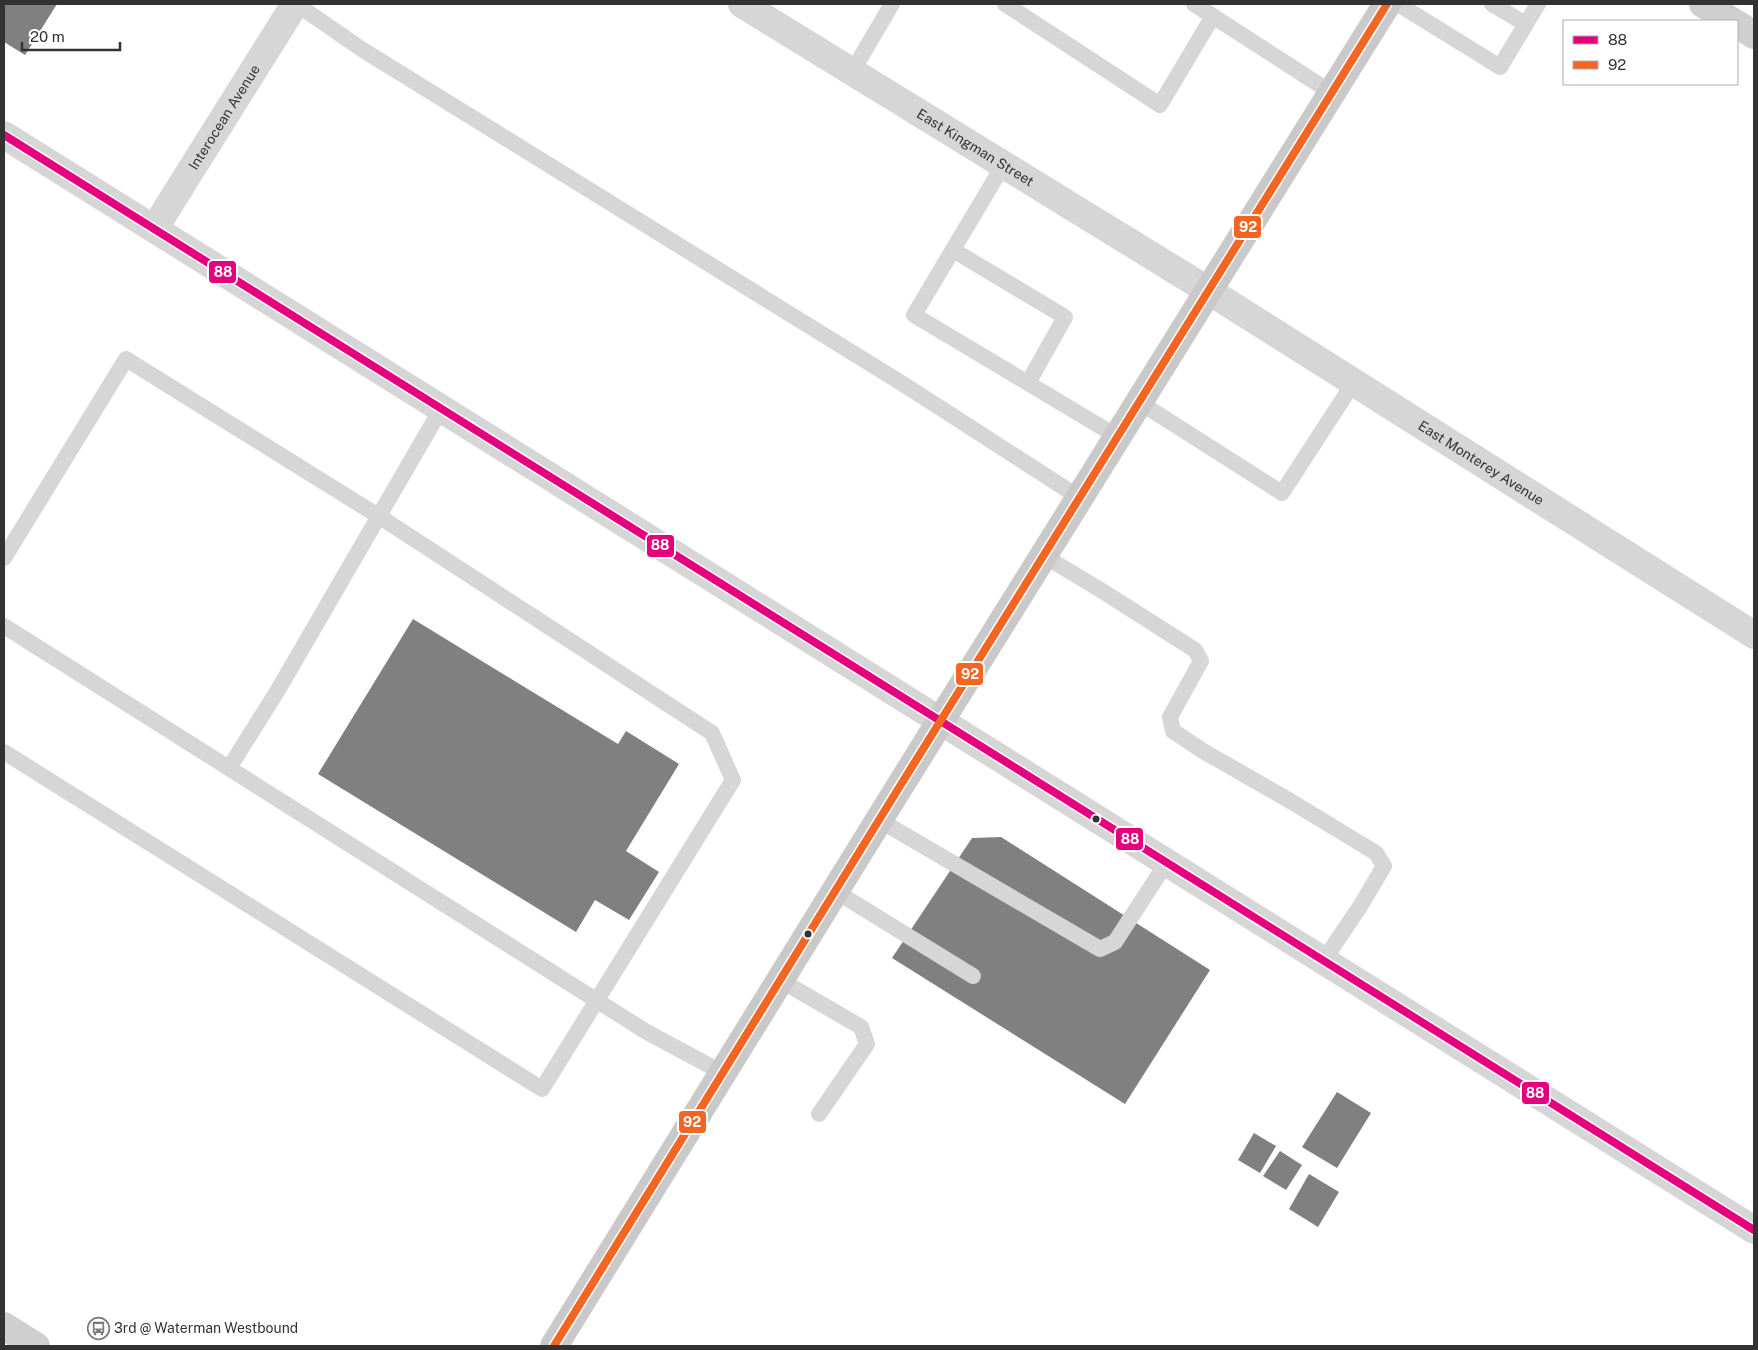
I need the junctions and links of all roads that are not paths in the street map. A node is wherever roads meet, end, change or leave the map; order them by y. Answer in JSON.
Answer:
{"nodes":[{"id":1,"x":742,"y":4,"type":"edge"},
{"id":2,"x":892,"y":4,"type":"edge"},
{"id":3,"x":1005,"y":4,"type":"edge"},
{"id":4,"x":1194,"y":4,"type":"edge"},
{"id":5,"x":1387,"y":4,"type":"edge"},
{"id":6,"x":1398,"y":4,"type":"edge"},
{"id":7,"x":1492,"y":4,"type":"edge"},
{"id":8,"x":1538,"y":4,"type":"edge"},
{"id":9,"x":1703,"y":4,"type":"edge"},
{"id":10,"x":292,"y":5,"type":"edge"},
{"id":11,"x":1213,"y":16,"type":"junction"},
{"id":12,"x":1730,"y":20,"type":"edge"},
{"id":13,"x":1526,"y":24,"type":"junction"},
{"id":14,"x":1738,"y":25,"type":"edge"},
{"id":15,"x":1754,"y":35,"type":"edge"},
{"id":16,"x":852,"y":72,"type":"junction"},
{"id":17,"x":1332,"y":93,"type":"junction"},
{"id":18,"x":4,"y":135,"type":"edge"},
{"id":19,"x":1004,"y":164,"type":"junction"},
{"id":20,"x":154,"y":229,"type":"junction"},
{"id":21,"x":953,"y":250,"type":"junction"},
{"id":22,"x":1209,"y":290,"type":"junction"},
{"id":23,"x":1028,"y":382,"type":"junction"},
{"id":24,"x":1354,"y":382,"type":"junction"},
{"id":25,"x":1139,"y":402,"type":"junction"},
{"id":26,"x":441,"y":409,"type":"junction"},
{"id":27,"x":1118,"y":437,"type":"junction"},
{"id":28,"x":1080,"y":498,"type":"junction"},
{"id":29,"x":380,"y":518,"type":"junction"},
{"id":30,"x":1044,"y":556,"type":"junction"},
{"id":31,"x":4,"y":558,"type":"edge"},
{"id":32,"x":4,"y":626,"type":"edge"},
{"id":33,"x":1754,"y":635,"type":"edge"},
{"id":34,"x":941,"y":720,"type":"junction"},
{"id":35,"x":4,"y":752,"type":"edge"},
{"id":36,"x":229,"y":768,"type":"junction"},
{"id":37,"x":879,"y":820,"type":"junction"},
{"id":38,"x":1167,"y":862,"type":"junction"},
{"id":39,"x":835,"y":890,"type":"junction"},
{"id":40,"x":1324,"y":960,"type":"junction"},
{"id":41,"x":973,"y":976,"type":"dead end"},
{"id":42,"x":780,"y":980,"type":"junction"},
{"id":43,"x":597,"y":1000,"type":"junction"},
{"id":44,"x":723,"y":1074,"type":"junction"},
{"id":45,"x":820,"y":1114,"type":"dead end"},
{"id":46,"x":1754,"y":1230,"type":"edge"},
{"id":47,"x":4,"y":1326,"type":"edge"},
{"id":48,"x":36,"y":1346,"type":"edge"},
{"id":49,"x":554,"y":1346,"type":"edge"}],
"edges":[{"from":1,"to":16,"type":"street","name":"East Kingman Street"},
{"from":2,"to":16,"type":"lane"},
{"from":3,"to":11,"type":"lane"},
{"from":4,"to":11,"type":"lane"},
{"from":5,"to":17,"type":"main road"},
{"from":6,"to":13,"type":"lane"},
{"from":7,"to":13,"type":"lane"},
{"from":8,"to":13,"type":"lane"},
{"from":9,"to":12,"type":"street"},
{"from":10,"to":20,"type":"street","name":"Interocean Avenue"},
{"from":10,"to":28,"type":"lane"},
{"from":11,"to":17,"type":"lane"},
{"from":14,"to":15,"type":"street"},
{"from":16,"to":19,"type":"street","name":"East Kingman Street"},
{"from":17,"to":22,"type":"main road"},
{"from":18,"to":20,"type":"street"},
{"from":19,"to":21,"type":"lane"},
{"from":19,"to":22,"type":"street","name":"East Kingman Street"},
{"from":20,"to":26,"type":"street"},
{"from":21,"to":23,"type":"lane"},
{"from":21,"to":23,"type":"lane"},
{"from":22,"to":24,"type":"street","name":"East Monterey Avenue"},
{"from":22,"to":25,"type":"main road"},
{"from":23,"to":27,"type":"lane"},
{"from":24,"to":25,"type":"lane"},
{"from":24,"to":33,"type":"street","name":"East Monterey Avenue"},
{"from":25,"to":27,"type":"main road"},
{"from":26,"to":29,"type":"lane"},
{"from":26,"to":34,"type":"street"},
{"from":27,"to":28,"type":"main road"},
{"from":28,"to":30,"type":"main road"},
{"from":29,"to":31,"type":"lane"},
{"from":29,"to":36,"type":"lane"},
{"from":29,"to":43,"type":"lane"},
{"from":30,"to":34,"type":"main road"},
{"from":30,"to":40,"type":"lane"},
{"from":32,"to":36,"type":"lane"},
{"from":34,"to":37,"type":"main road"},
{"from":34,"to":38,"type":"street"},
{"from":35,"to":43,"type":"lane"},
{"from":36,"to":43,"type":"lane"},
{"from":37,"to":38,"type":"lane"},
{"from":37,"to":39,"type":"main road"},
{"from":38,"to":40,"type":"street"},
{"from":39,"to":41,"type":"lane"},
{"from":39,"to":42,"type":"main road"},
{"from":40,"to":46,"type":"street"},
{"from":42,"to":44,"type":"main road"},
{"from":42,"to":45,"type":"lane"},
{"from":43,"to":44,"type":"lane"},
{"from":44,"to":49,"type":"main road"},
{"from":47,"to":48,"type":"street"}]}
